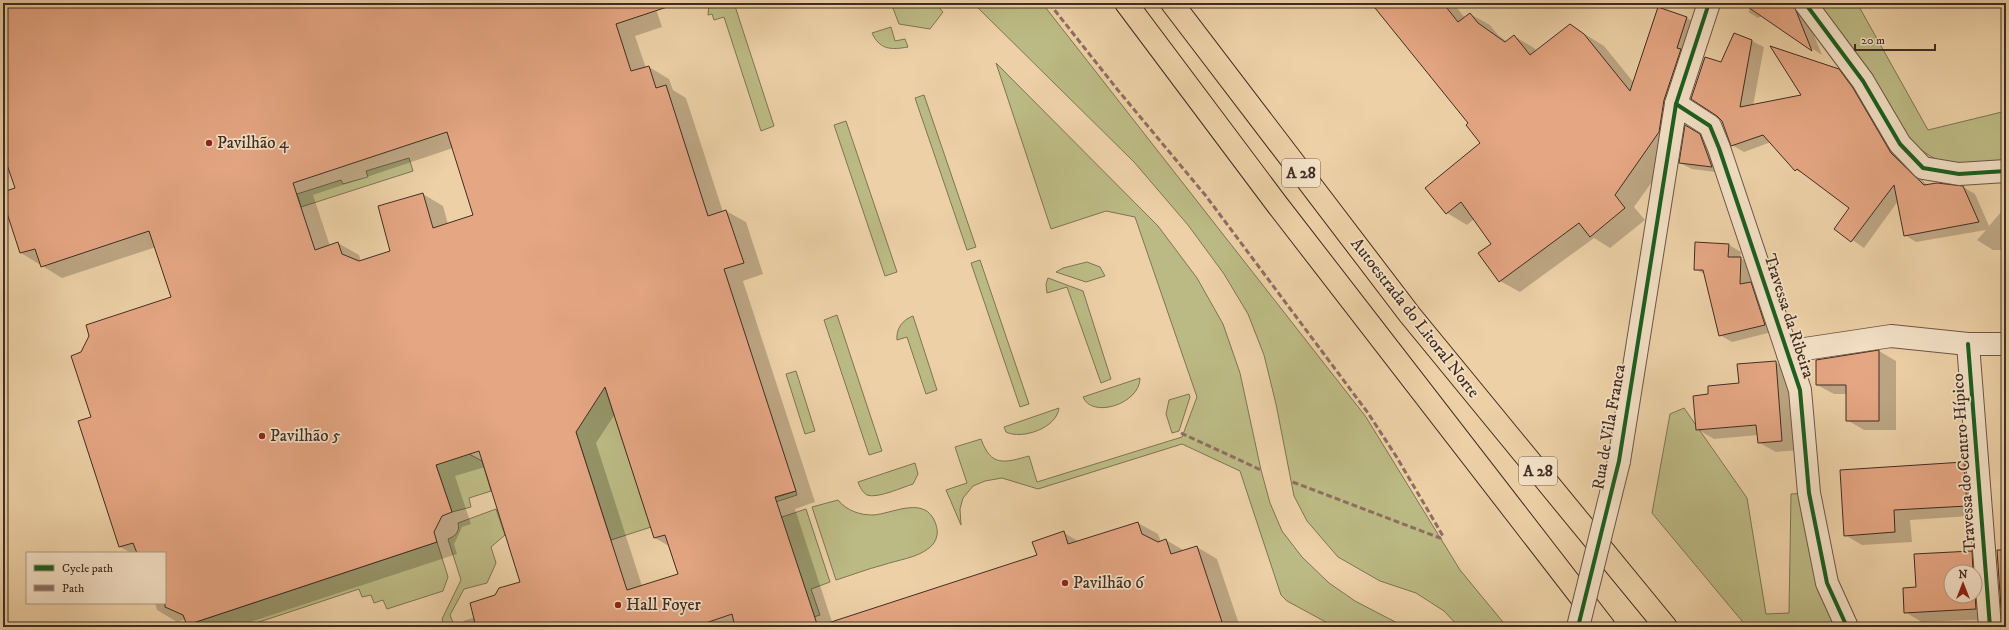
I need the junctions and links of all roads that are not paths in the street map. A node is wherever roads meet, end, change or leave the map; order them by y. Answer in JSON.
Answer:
{"nodes":[{"id":1,"x":1126,"y":3,"type":"edge"},
{"id":2,"x":1172,"y":3,"type":"edge"},
{"id":3,"x":1709,"y":3,"type":"edge"},
{"id":4,"x":1805,"y":3,"type":"edge"},
{"id":5,"x":1676,"y":104,"type":"junction"},
{"id":6,"x":2006,"y":171,"type":"edge"},
{"id":7,"x":1968,"y":344,"type":"junction"},
{"id":8,"x":2006,"y":344,"type":"edge"},
{"id":9,"x":1788,"y":354,"type":"junction"},
{"id":10,"x":1578,"y":627,"type":"edge"},
{"id":11,"x":1604,"y":627,"type":"edge"},
{"id":12,"x":1666,"y":627,"type":"edge"},
{"id":13,"x":1847,"y":627,"type":"edge"},
{"id":14,"x":1990,"y":627,"type":"edge"}],
"edges":[{"from":1,"to":11,"type":"highway","number":"A 28"},
{"from":2,"to":12,"type":"highway","name":"Autoestrada do Litoral Norte","number":"A 28"},
{"from":3,"to":5,"type":"street","name":"Rua de Vila Franca"},
{"from":4,"to":6,"type":"street"},
{"from":5,"to":9,"type":"street","name":"Travessa da Ribeira"},
{"from":5,"to":10,"type":"street","name":"Rua de Vila Franca","bridge":true},
{"from":7,"to":8,"type":"street"},
{"from":7,"to":9,"type":"street"},
{"from":7,"to":14,"type":"street","name":"Travessa do Centro Hípico"},
{"from":9,"to":13,"type":"street","name":"Travessa da Ribeira"}]}
